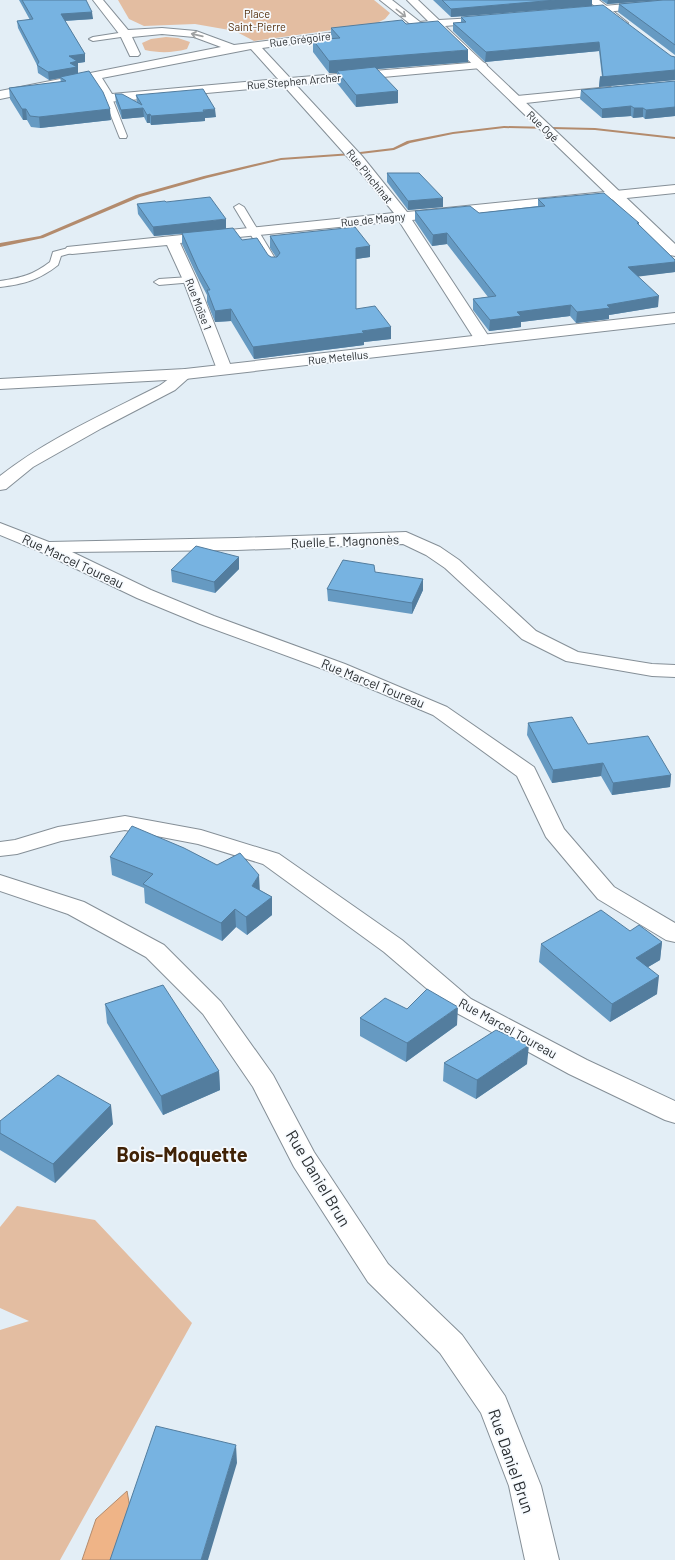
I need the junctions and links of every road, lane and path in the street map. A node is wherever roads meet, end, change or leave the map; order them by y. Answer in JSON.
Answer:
{"nodes":[{"id":1,"x":98,"y":0,"type":"edge"},
{"id":2,"x":385,"y":0,"type":"edge"},
{"id":3,"x":412,"y":0,"type":"edge"},
{"id":4,"x":592,"y":0,"type":"edge"},
{"id":5,"x":675,"y":3,"type":"edge"},
{"id":6,"x":604,"y":9,"type":"junction"},
{"id":7,"x":564,"y":12,"type":"edge"},
{"id":8,"x":501,"y":18,"type":"edge"},
{"id":9,"x":437,"y":24,"type":"junction"},
{"id":10,"x":418,"y":25,"type":"junction"},
{"id":11,"x":402,"y":27,"type":"edge"},
{"id":12,"x":371,"y":30,"type":"edge"},
{"id":13,"x":633,"y":31,"type":"edge"},
{"id":14,"x":125,"y":34,"type":"junction"},
{"id":15,"x":93,"y":39,"type":"dead end"},
{"id":16,"x":253,"y":45,"type":"junction"},
{"id":17,"x":234,"y":48,"type":"junction"},
{"id":18,"x":134,"y":54,"type":"junction"},
{"id":19,"x":162,"y":62,"type":"junction"},
{"id":20,"x":481,"y":65,"type":"junction"},
{"id":21,"x":139,"y":67,"type":"junction"},
{"id":22,"x":95,"y":76,"type":"junction"},
{"id":23,"x":286,"y":82,"type":"junction"},
{"id":24,"x":621,"y":90,"type":"edge"},
{"id":25,"x":0,"y":95,"type":"edge"},
{"id":26,"x":108,"y":98,"type":"junction"},
{"id":27,"x":517,"y":100,"type":"junction"},
{"id":28,"x":123,"y":136,"type":"dead end"},
{"id":29,"x":675,"y":189,"type":"edge"},
{"id":30,"x":616,"y":195,"type":"junction"},
{"id":31,"x":239,"y":207,"type":"dead end"},
{"id":32,"x":403,"y":216,"type":"junction"},
{"id":33,"x":254,"y":232,"type":"junction"},
{"id":34,"x":172,"y":240,"type":"junction"},
{"id":35,"x":72,"y":250,"type":"joint"},
{"id":36,"x":675,"y":252,"type":"edge"},
{"id":37,"x":274,"y":265,"type":"edge"},
{"id":38,"x":190,"y":280,"type":"junction"},
{"id":39,"x":159,"y":282,"type":"dead end"},
{"id":40,"x":0,"y":284,"type":"edge"},
{"id":41,"x":675,"y":318,"type":"edge"},
{"id":42,"x":483,"y":340,"type":"junction"},
{"id":43,"x":224,"y":369,"type":"junction"},
{"id":44,"x":185,"y":374,"type":"junction"},
{"id":45,"x":0,"y":384,"type":"edge"},
{"id":46,"x":0,"y":486,"type":"edge"},
{"id":47,"x":0,"y":528,"type":"edge"},
{"id":48,"x":46,"y":547,"type":"junction"},
{"id":49,"x":675,"y":671,"type":"edge"},
{"id":50,"x":0,"y":849,"type":"edge"},
{"id":51,"x":0,"y":883,"type":"edge"},
{"id":52,"x":675,"y":934,"type":"edge"},
{"id":53,"x":675,"y":1113,"type":"edge"},
{"id":54,"x":542,"y":1560,"type":"edge"}],
"edges":[{"from":1,"to":14,"type":"street"},
{"from":2,"to":10,"type":"street","one_way":true},
{"from":3,"to":9,"type":"street","name":"Rue Ogé"},
{"from":4,"to":6,"type":"street"},
{"from":5,"to":6,"type":"street"},
{"from":6,"to":7,"type":"street"},
{"from":6,"to":13,"type":"street"},
{"from":8,"to":9,"type":"street"},
{"from":9,"to":10,"type":"street"},
{"from":9,"to":20,"type":"street","name":"Rue Ogé"},
{"from":10,"to":11,"type":"street"},
{"from":12,"to":16,"type":"street","name":"Rue Grégoire"},
{"from":14,"to":15,"type":"lane"},
{"from":17,"to":14,"type":"street","one_way":true},
{"from":14,"to":18,"type":"street"},
{"from":16,"to":17,"type":"street","name":"Rue Grégoire"},
{"from":16,"to":23,"type":"street","name":"Rue Pinchinat"},
{"from":17,"to":19,"type":"street","name":"Rue Grégoire"},
{"from":18,"to":19,"type":"street"},
{"from":18,"to":21,"type":"street"},
{"from":19,"to":21,"type":"street","name":"Rue Grégoire"},
{"from":20,"to":23,"type":"street","name":"Rue Stephen Archer"},
{"from":20,"to":27,"type":"street","name":"Rue Ogé"},
{"from":21,"to":22,"type":"street","name":"Rue Grégoire"},
{"from":22,"to":25,"type":"street","name":"Rue Grégoire"},
{"from":22,"to":26,"type":"street"},
{"from":23,"to":26,"type":"street","name":"Rue Stephen Archer"},
{"from":23,"to":32,"type":"street","name":"Rue Pinchinat"},
{"from":24,"to":27,"type":"street"},
{"from":26,"to":28,"type":"lane"},
{"from":27,"to":30,"type":"street","name":"Rue Ogé"},
{"from":29,"to":30,"type":"street","name":"Rue de Magny"},
{"from":30,"to":32,"type":"street","name":"Rue de Magny"},
{"from":30,"to":36,"type":"street","name":"Rue Ogé"},
{"from":31,"to":33,"type":"lane"},
{"from":32,"to":33,"type":"street","name":"Rue de Magny"},
{"from":32,"to":42,"type":"street","name":"Rue Pinchinat"},
{"from":33,"to":34,"type":"street","name":"Rue de Magny"},
{"from":33,"to":37,"type":"lane"},
{"from":34,"to":35,"type":"street","name":"Rue de Magny"},
{"from":34,"to":38,"type":"street","name":"Rue Moïse 1"},
{"from":35,"to":40,"type":"lane"},
{"from":38,"to":39,"type":"lane"},
{"from":38,"to":43,"type":"street","name":"Rue Moïse 1"},
{"from":41,"to":42,"type":"street","name":"Rue Metellus"},
{"from":42,"to":43,"type":"street","name":"Rue Metellus"},
{"from":43,"to":44,"type":"street","name":"Rue Metellus"},
{"from":44,"to":45,"type":"street","name":"Rue Metellus"},
{"from":44,"to":46,"type":"street"},
{"from":47,"to":48,"type":"street","name":"Rue Marcel Toureau"},
{"from":48,"to":49,"type":"street","name":"Ruelle E. Magnonès"},
{"from":48,"to":52,"type":"street","name":"Rue Marcel Toureau"},
{"from":50,"to":53,"type":"street","name":"Rue Marcel Toureau"},
{"from":51,"to":54,"type":"street","name":"Rue Daniel Brun"}]}
